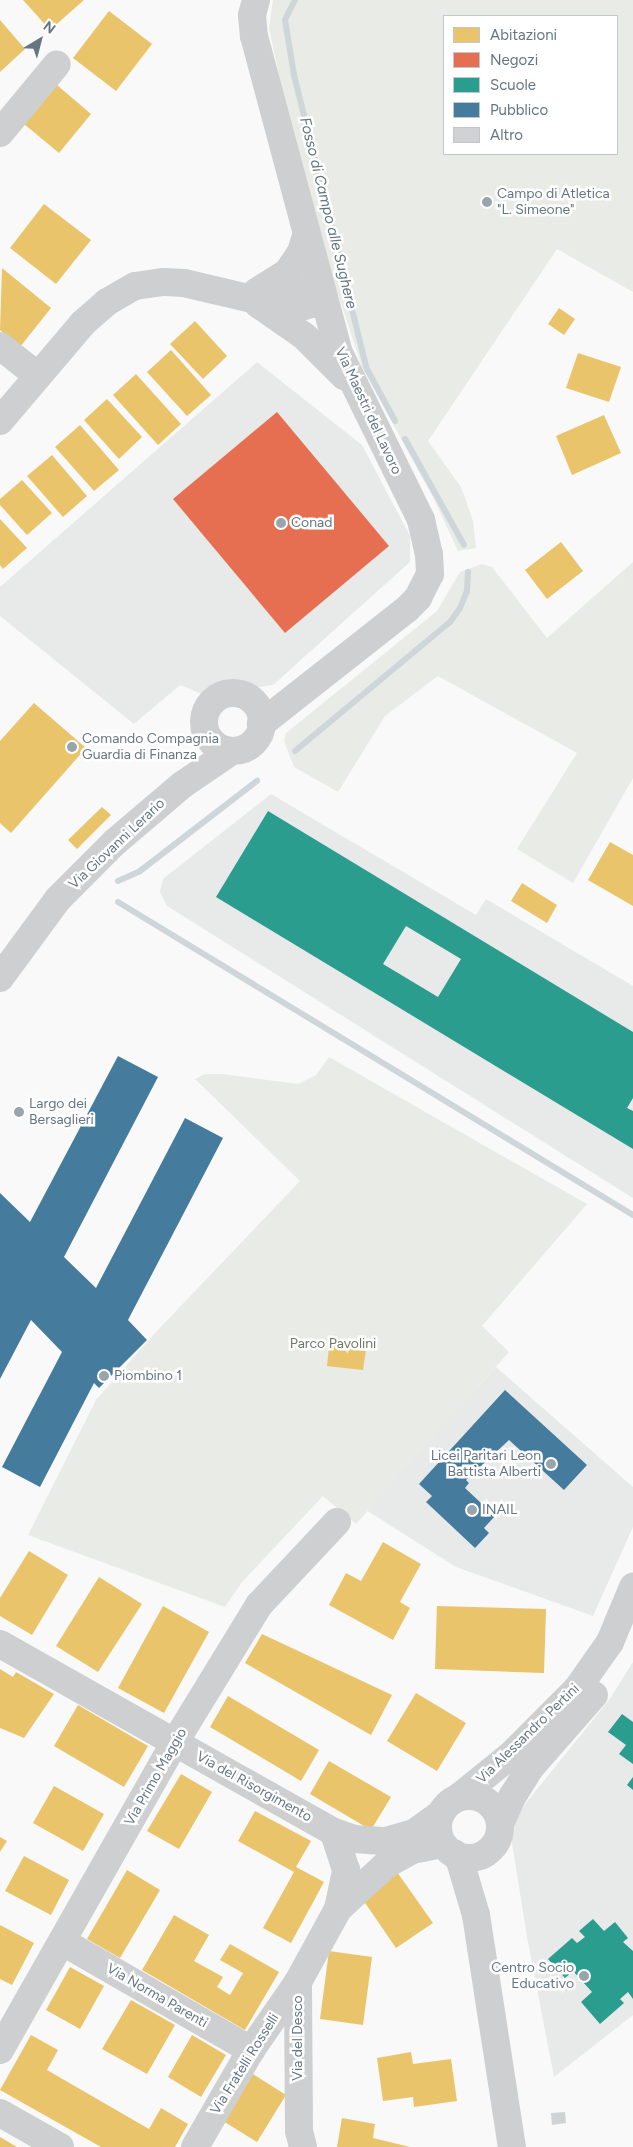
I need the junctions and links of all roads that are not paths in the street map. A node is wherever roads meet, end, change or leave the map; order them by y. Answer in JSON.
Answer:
{"nodes":[{"id":1,"x":256,"y":0,"type":"edge"},
{"id":2,"x":57,"y":64,"type":"dead end"},
{"id":3,"x":0,"y":133,"type":"edge"},
{"id":4,"x":306,"y":236,"type":"junction"},
{"id":5,"x":321,"y":294,"type":"junction"},
{"id":6,"x":246,"y":297,"type":"junction"},
{"id":7,"x":0,"y":346,"type":"edge"},
{"id":8,"x":38,"y":376,"type":"junction"},
{"id":9,"x":353,"y":386,"type":"junction"},
{"id":10,"x":0,"y":421,"type":"edge"},
{"id":11,"x":310,"y":683,"type":"junction"},
{"id":12,"x":244,"y":696,"type":"junction"},
{"id":13,"x":261,"y":724,"type":"junction"},
{"id":14,"x":206,"y":733,"type":"junction"},
{"id":15,"x":232,"y":751,"type":"junction"},
{"id":16,"x":182,"y":785,"type":"junction"},
{"id":17,"x":0,"y":978,"type":"edge"},
{"id":18,"x":338,"y":1522,"type":"dead end"},
{"id":19,"x":633,"y":1587,"type":"edge"},
{"id":20,"x":633,"y":1629,"type":"edge"},
{"id":21,"x":0,"y":1644,"type":"edge"},
{"id":22,"x":175,"y":1742,"type":"junction"},
{"id":23,"x":450,"y":1805,"type":"junction"},
{"id":24,"x":334,"y":1832,"type":"junction"},
{"id":25,"x":497,"y":1835,"type":"junction"},
{"id":26,"x":451,"y":1851,"type":"junction"},
{"id":27,"x":338,"y":1909,"type":"junction"},
{"id":28,"x":476,"y":1915,"type":"junction"},
{"id":29,"x":63,"y":1942,"type":"junction"},
{"id":30,"x":298,"y":1982,"type":"junction"},
{"id":31,"x":0,"y":2050,"type":"edge"},
{"id":32,"x":251,"y":2050,"type":"junction"},
{"id":33,"x":0,"y":2113,"type":"edge"},
{"id":34,"x":60,"y":2147,"type":"edge"},
{"id":35,"x":195,"y":2147,"type":"edge"},
{"id":36,"x":303,"y":2147,"type":"edge"},
{"id":37,"x":512,"y":2147,"type":"edge"}],
"edges":[{"from":1,"to":4,"type":"street","name":"Via Maestri del Lavoro"},
{"from":2,"to":3,"type":"street"},
{"from":4,"to":5,"type":"street","name":"Via Maestri del Lavoro"},
{"from":4,"to":6,"type":"street"},
{"from":5,"to":6,"type":"street"},
{"from":5,"to":9,"type":"street","name":"Via Maestri del Lavoro"},
{"from":6,"to":8,"type":"street"},
{"from":6,"to":9,"type":"street"},
{"from":7,"to":8,"type":"street"},
{"from":8,"to":10,"type":"street"},
{"from":9,"to":11,"type":"street","name":"Via Maestri del Lavoro"},
{"from":11,"to":12,"type":"street","name":"Via Maestri del Lavoro"},
{"from":11,"to":13,"type":"street","name":"Via Maestri del Lavoro"},
{"from":12,"to":13,"type":"street"},
{"from":12,"to":14,"type":"street","name":"Via Maestri del Lavoro"},
{"from":13,"to":15,"type":"street","name":"Via Maestri del Lavoro"},
{"from":14,"to":15,"type":"street"},
{"from":14,"to":16,"type":"street","name":"Via Giovanni Lerario"},
{"from":15,"to":16,"type":"street","name":"Via Giovanni Lerario"},
{"from":16,"to":17,"type":"street","name":"Via Giovanni Lerario"},
{"from":18,"to":22,"type":"street","name":"Via Primo Maggio"},
{"from":19,"to":23,"type":"street","name":"Via Alessandro Pertini"},
{"from":20,"to":25,"type":"street","name":"Via Alessandro Pertini"},
{"from":21,"to":22,"type":"street","name":"Via del Risorgimento"},
{"from":22,"to":24,"type":"street","name":"Via del Risorgimento"},
{"from":22,"to":29,"type":"street","name":"Via Primo Maggio"},
{"from":23,"to":24,"type":"street","name":"Via Alessandro Pertini"},
{"from":23,"to":25,"type":"street"},
{"from":23,"to":26,"type":"street"},
{"from":24,"to":27,"type":"street"},
{"from":25,"to":26,"type":"street"},
{"from":25,"to":28,"type":"street","name":"Via Alessandro Pertini"},
{"from":26,"to":27,"type":"street"},
{"from":26,"to":28,"type":"street"},
{"from":27,"to":30,"type":"street","name":"Via del Desco"},
{"from":28,"to":37,"type":"street"},
{"from":29,"to":31,"type":"street","name":"Via Primo Maggio"},
{"from":29,"to":32,"type":"street","name":"Via Norma Parenti"},
{"from":30,"to":32,"type":"street","name":"Via Fratelli Rosselli"},
{"from":30,"to":36,"type":"street","name":"Via del Desco"},
{"from":32,"to":35,"type":"street","name":"Via Fratelli Rosselli"},
{"from":33,"to":34,"type":"street"}]}
